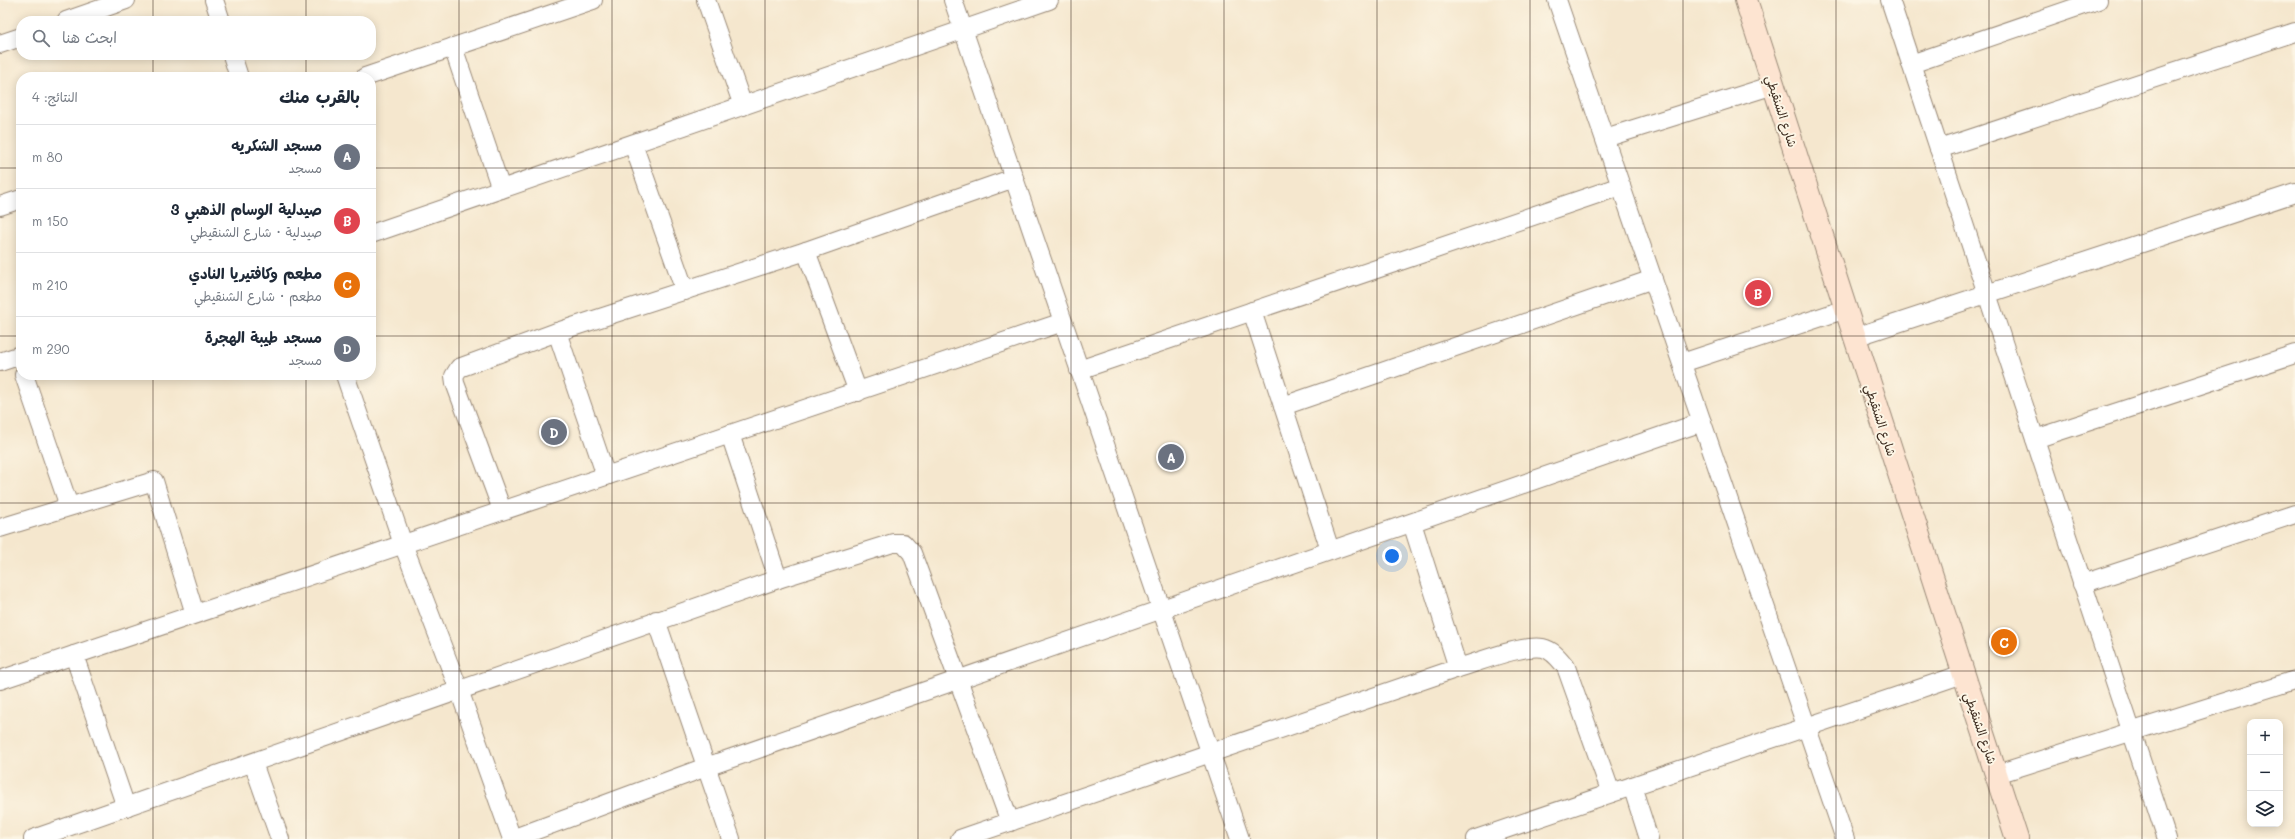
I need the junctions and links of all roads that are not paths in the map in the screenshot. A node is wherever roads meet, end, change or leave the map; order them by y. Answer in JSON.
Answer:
{"nodes":[{"id":1,"x":126,"y":0,"type":"edge"},
{"id":2,"x":214,"y":0,"type":"edge"},
{"id":3,"x":706,"y":0,"type":"edge"},
{"id":4,"x":953,"y":0,"type":"edge"},
{"id":5,"x":1049,"y":0,"type":"edge"},
{"id":6,"x":1557,"y":0,"type":"edge"},
{"id":7,"x":1746,"y":0,"type":"edge"},
{"id":8,"x":1890,"y":0,"type":"edge"},
{"id":9,"x":2098,"y":0,"type":"edge"},
{"id":10,"x":583,"y":2,"type":"edge"},
{"id":11,"x":80,"y":16,"type":"edge"},
{"id":12,"x":219,"y":16,"type":"edge"},
{"id":13,"x":963,"y":30,"type":"junction"},
{"id":14,"x":2295,"y":32,"type":"edge"},
{"id":15,"x":16,"y":39,"type":"edge"},
{"id":16,"x":0,"y":44,"type":"edge"},
{"id":17,"x":453,"y":47,"type":"junction"},
{"id":18,"x":234,"y":60,"type":"edge"},
{"id":19,"x":1911,"y":64,"type":"junction"},
{"id":20,"x":237,"y":72,"type":"edge"},
{"id":21,"x":376,"y":73,"type":"edge"},
{"id":22,"x":1774,"y":85,"type":"junction"},
{"id":23,"x":743,"y":106,"type":"junction"},
{"id":24,"x":1604,"y":138,"type":"junction"},
{"id":25,"x":632,"y":144,"type":"junction"},
{"id":26,"x":1939,"y":149,"type":"junction"},
{"id":27,"x":1014,"y":178,"type":"junction"},
{"id":28,"x":1621,"y":186,"type":"junction"},
{"id":29,"x":501,"y":189,"type":"junction"},
{"id":30,"x":2295,"y":193,"type":"edge"},
{"id":31,"x":16,"y":201,"type":"edge"},
{"id":32,"x":0,"y":206,"type":"edge"},
{"id":33,"x":376,"y":232,"type":"edge"},
{"id":34,"x":806,"y":251,"type":"junction"},
{"id":35,"x":1653,"y":279,"type":"junction"},
{"id":36,"x":685,"y":291,"type":"junction"},
{"id":37,"x":1986,"y":294,"type":"junction"},
{"id":38,"x":1846,"y":309,"type":"junction"},
{"id":39,"x":1252,"y":311,"type":"junction"},
{"id":40,"x":1063,"y":322,"type":"junction"},
{"id":41,"x":557,"y":332,"type":"junction"},
{"id":42,"x":1855,"y":337,"type":"junction"},
{"id":43,"x":2295,"y":354,"type":"edge"},
{"id":44,"x":16,"y":360,"type":"edge"},
{"id":45,"x":0,"y":362,"type":"edge"},
{"id":46,"x":1682,"y":363,"type":"junction"},
{"id":47,"x":1079,"y":370,"type":"junction"},
{"id":48,"x":26,"y":380,"type":"edge"},
{"id":49,"x":347,"y":380,"type":"edge"},
{"id":50,"x":858,"y":392,"type":"junction"},
{"id":51,"x":1283,"y":406,"type":"junction"},
{"id":52,"x":1702,"y":422,"type":"junction"},
{"id":53,"x":730,"y":434,"type":"junction"},
{"id":54,"x":2035,"y":439,"type":"junction"},
{"id":55,"x":606,"y":476,"type":"junction"},
{"id":56,"x":69,"y":506,"type":"junction"},
{"id":57,"x":502,"y":510,"type":"junction"},
{"id":58,"x":2295,"y":514,"type":"edge"},
{"id":59,"x":1412,"y":523,"type":"junction"},
{"id":60,"x":0,"y":528,"type":"edge"},
{"id":61,"x":403,"y":544,"type":"junction"},
{"id":62,"x":1330,"y":550,"type":"junction"},
{"id":63,"x":778,"y":579,"type":"junction"},
{"id":64,"x":2082,"y":584,"type":"junction"},
{"id":65,"x":1161,"y":609,"type":"junction"},
{"id":66,"x":195,"y":614,"type":"junction"},
{"id":67,"x":656,"y":620,"type":"junction"},
{"id":68,"x":74,"y":655,"type":"junction"},
{"id":69,"x":1458,"y":668,"type":"junction"},
{"id":70,"x":1963,"y":674,"type":"junction"},
{"id":71,"x":958,"y":679,"type":"junction"},
{"id":72,"x":0,"y":680,"type":"edge"},
{"id":73,"x":2295,"y":680,"type":"edge"},
{"id":74,"x":459,"y":690,"type":"junction"},
{"id":75,"x":1806,"y":727,"type":"junction"},
{"id":76,"x":2131,"y":732,"type":"junction"},
{"id":77,"x":1210,"y":752,"type":"junction"},
{"id":78,"x":253,"y":762,"type":"junction"},
{"id":79,"x":706,"y":767,"type":"junction"},
{"id":80,"x":1997,"y":774,"type":"junction"},
{"id":81,"x":1632,"y":786,"type":"junction"},
{"id":82,"x":1611,"y":793,"type":"junction"},
{"id":83,"x":126,"y":807,"type":"junction"},
{"id":84,"x":1010,"y":822,"type":"junction"},
{"id":85,"x":33,"y":839,"type":"edge"},
{"id":86,"x":280,"y":839,"type":"edge"},
{"id":87,"x":512,"y":839,"type":"edge"},
{"id":88,"x":732,"y":839,"type":"edge"},
{"id":89,"x":960,"y":839,"type":"edge"},
{"id":90,"x":1240,"y":839,"type":"edge"},
{"id":91,"x":1476,"y":839,"type":"edge"},
{"id":92,"x":1649,"y":839,"type":"edge"},
{"id":93,"x":1845,"y":839,"type":"edge"},
{"id":94,"x":2018,"y":839,"type":"edge"},
{"id":95,"x":2167,"y":839,"type":"edge"}],
"edges":[{"from":1,"to":11,"type":"street"},
{"from":2,"to":12,"type":"street"},
{"from":3,"to":23,"type":"street"},
{"from":4,"to":13,"type":"street"},
{"from":5,"to":13,"type":"street"},
{"from":6,"to":24,"type":"street"},
{"from":7,"to":22,"type":"street","name":"شارع الشنقيطي"},
{"from":8,"to":19,"type":"street"},
{"from":9,"to":19,"type":"street"},
{"from":10,"to":17,"type":"street"},
{"from":13,"to":23,"type":"street"},
{"from":13,"to":27,"type":"street"},
{"from":14,"to":26,"type":"street"},
{"from":15,"to":16,"type":"street"},
{"from":17,"to":21,"type":"street"},
{"from":17,"to":29,"type":"street"},
{"from":18,"to":20,"type":"street"},
{"from":19,"to":26,"type":"street"},
{"from":22,"to":24,"type":"street"},
{"from":22,"to":38,"type":"street","name":"شارع الشنقيطي"},
{"from":23,"to":25,"type":"street"},
{"from":24,"to":28,"type":"street"},
{"from":25,"to":29,"type":"street"},
{"from":25,"to":36,"type":"street"},
{"from":26,"to":37,"type":"street"},
{"from":27,"to":34,"type":"street"},
{"from":27,"to":40,"type":"street"},
{"from":28,"to":35,"type":"street"},
{"from":28,"to":39,"type":"street"},
{"from":29,"to":33,"type":"street"},
{"from":30,"to":37,"type":"street"},
{"from":31,"to":32,"type":"street"},
{"from":34,"to":36,"type":"street"},
{"from":34,"to":50,"type":"street"},
{"from":35,"to":46,"type":"street"},
{"from":35,"to":51,"type":"street"},
{"from":36,"to":41,"type":"street"},
{"from":37,"to":42,"type":"street"},
{"from":37,"to":54,"type":"street"},
{"from":38,"to":42,"type":"street","name":"شارع الشنقيطي"},
{"from":38,"to":46,"type":"street"},
{"from":39,"to":47,"type":"street"},
{"from":39,"to":51,"type":"street"},
{"from":40,"to":47,"type":"street"},
{"from":40,"to":50,"type":"street"},
{"from":41,"to":55,"type":"street"},
{"from":41,"to":57,"type":"street"},
{"from":42,"to":70,"type":"street","name":"شارع الشنقيطي"},
{"from":43,"to":54,"type":"street"},
{"from":44,"to":45,"type":"street"},
{"from":46,"to":52,"type":"street"},
{"from":47,"to":65,"type":"street"},
{"from":48,"to":56,"type":"street"},
{"from":49,"to":61,"type":"street"},
{"from":50,"to":53,"type":"street"},
{"from":51,"to":62,"type":"street"},
{"from":52,"to":59,"type":"street"},
{"from":52,"to":75,"type":"street"},
{"from":53,"to":55,"type":"street"},
{"from":53,"to":63,"type":"street"},
{"from":54,"to":64,"type":"street"},
{"from":55,"to":57,"type":"street"},
{"from":56,"to":60,"type":"street"},
{"from":56,"to":66,"type":"street"},
{"from":57,"to":61,"type":"street"},
{"from":58,"to":64,"type":"street"},
{"from":59,"to":62,"type":"street"},
{"from":59,"to":69,"type":"street"},
{"from":61,"to":66,"type":"street"},
{"from":61,"to":74,"type":"street"},
{"from":62,"to":65,"type":"street"},
{"from":63,"to":67,"type":"street"},
{"from":63,"to":71,"type":"street"},
{"from":64,"to":76,"type":"street"},
{"from":65,"to":71,"type":"street"},
{"from":65,"to":77,"type":"street"},
{"from":66,"to":68,"type":"street"},
{"from":67,"to":74,"type":"street"},
{"from":67,"to":79,"type":"street"},
{"from":68,"to":72,"type":"street"},
{"from":68,"to":83,"type":"street"},
{"from":69,"to":77,"type":"street"},
{"from":69,"to":82,"type":"street"},
{"from":70,"to":75,"type":"street"},
{"from":70,"to":80,"type":"street","name":"شارع الشنقيطي"},
{"from":71,"to":79,"type":"street"},
{"from":71,"to":84,"type":"street"},
{"from":73,"to":76,"type":"street"},
{"from":74,"to":78,"type":"street"},
{"from":74,"to":87,"type":"street"},
{"from":75,"to":81,"type":"street"},
{"from":75,"to":93,"type":"street"},
{"from":76,"to":80,"type":"street"},
{"from":76,"to":95,"type":"street"},
{"from":77,"to":84,"type":"street"},
{"from":77,"to":90,"type":"street"},
{"from":78,"to":83,"type":"street"},
{"from":78,"to":86,"type":"street"},
{"from":79,"to":87,"type":"street"},
{"from":79,"to":88,"type":"street"},
{"from":80,"to":94,"type":"street","name":"شارع الشنقيطي"},
{"from":81,"to":82,"type":"street"},
{"from":81,"to":92,"type":"street"},
{"from":82,"to":91,"type":"street"},
{"from":83,"to":85,"type":"street"},
{"from":84,"to":89,"type":"street"}]}
